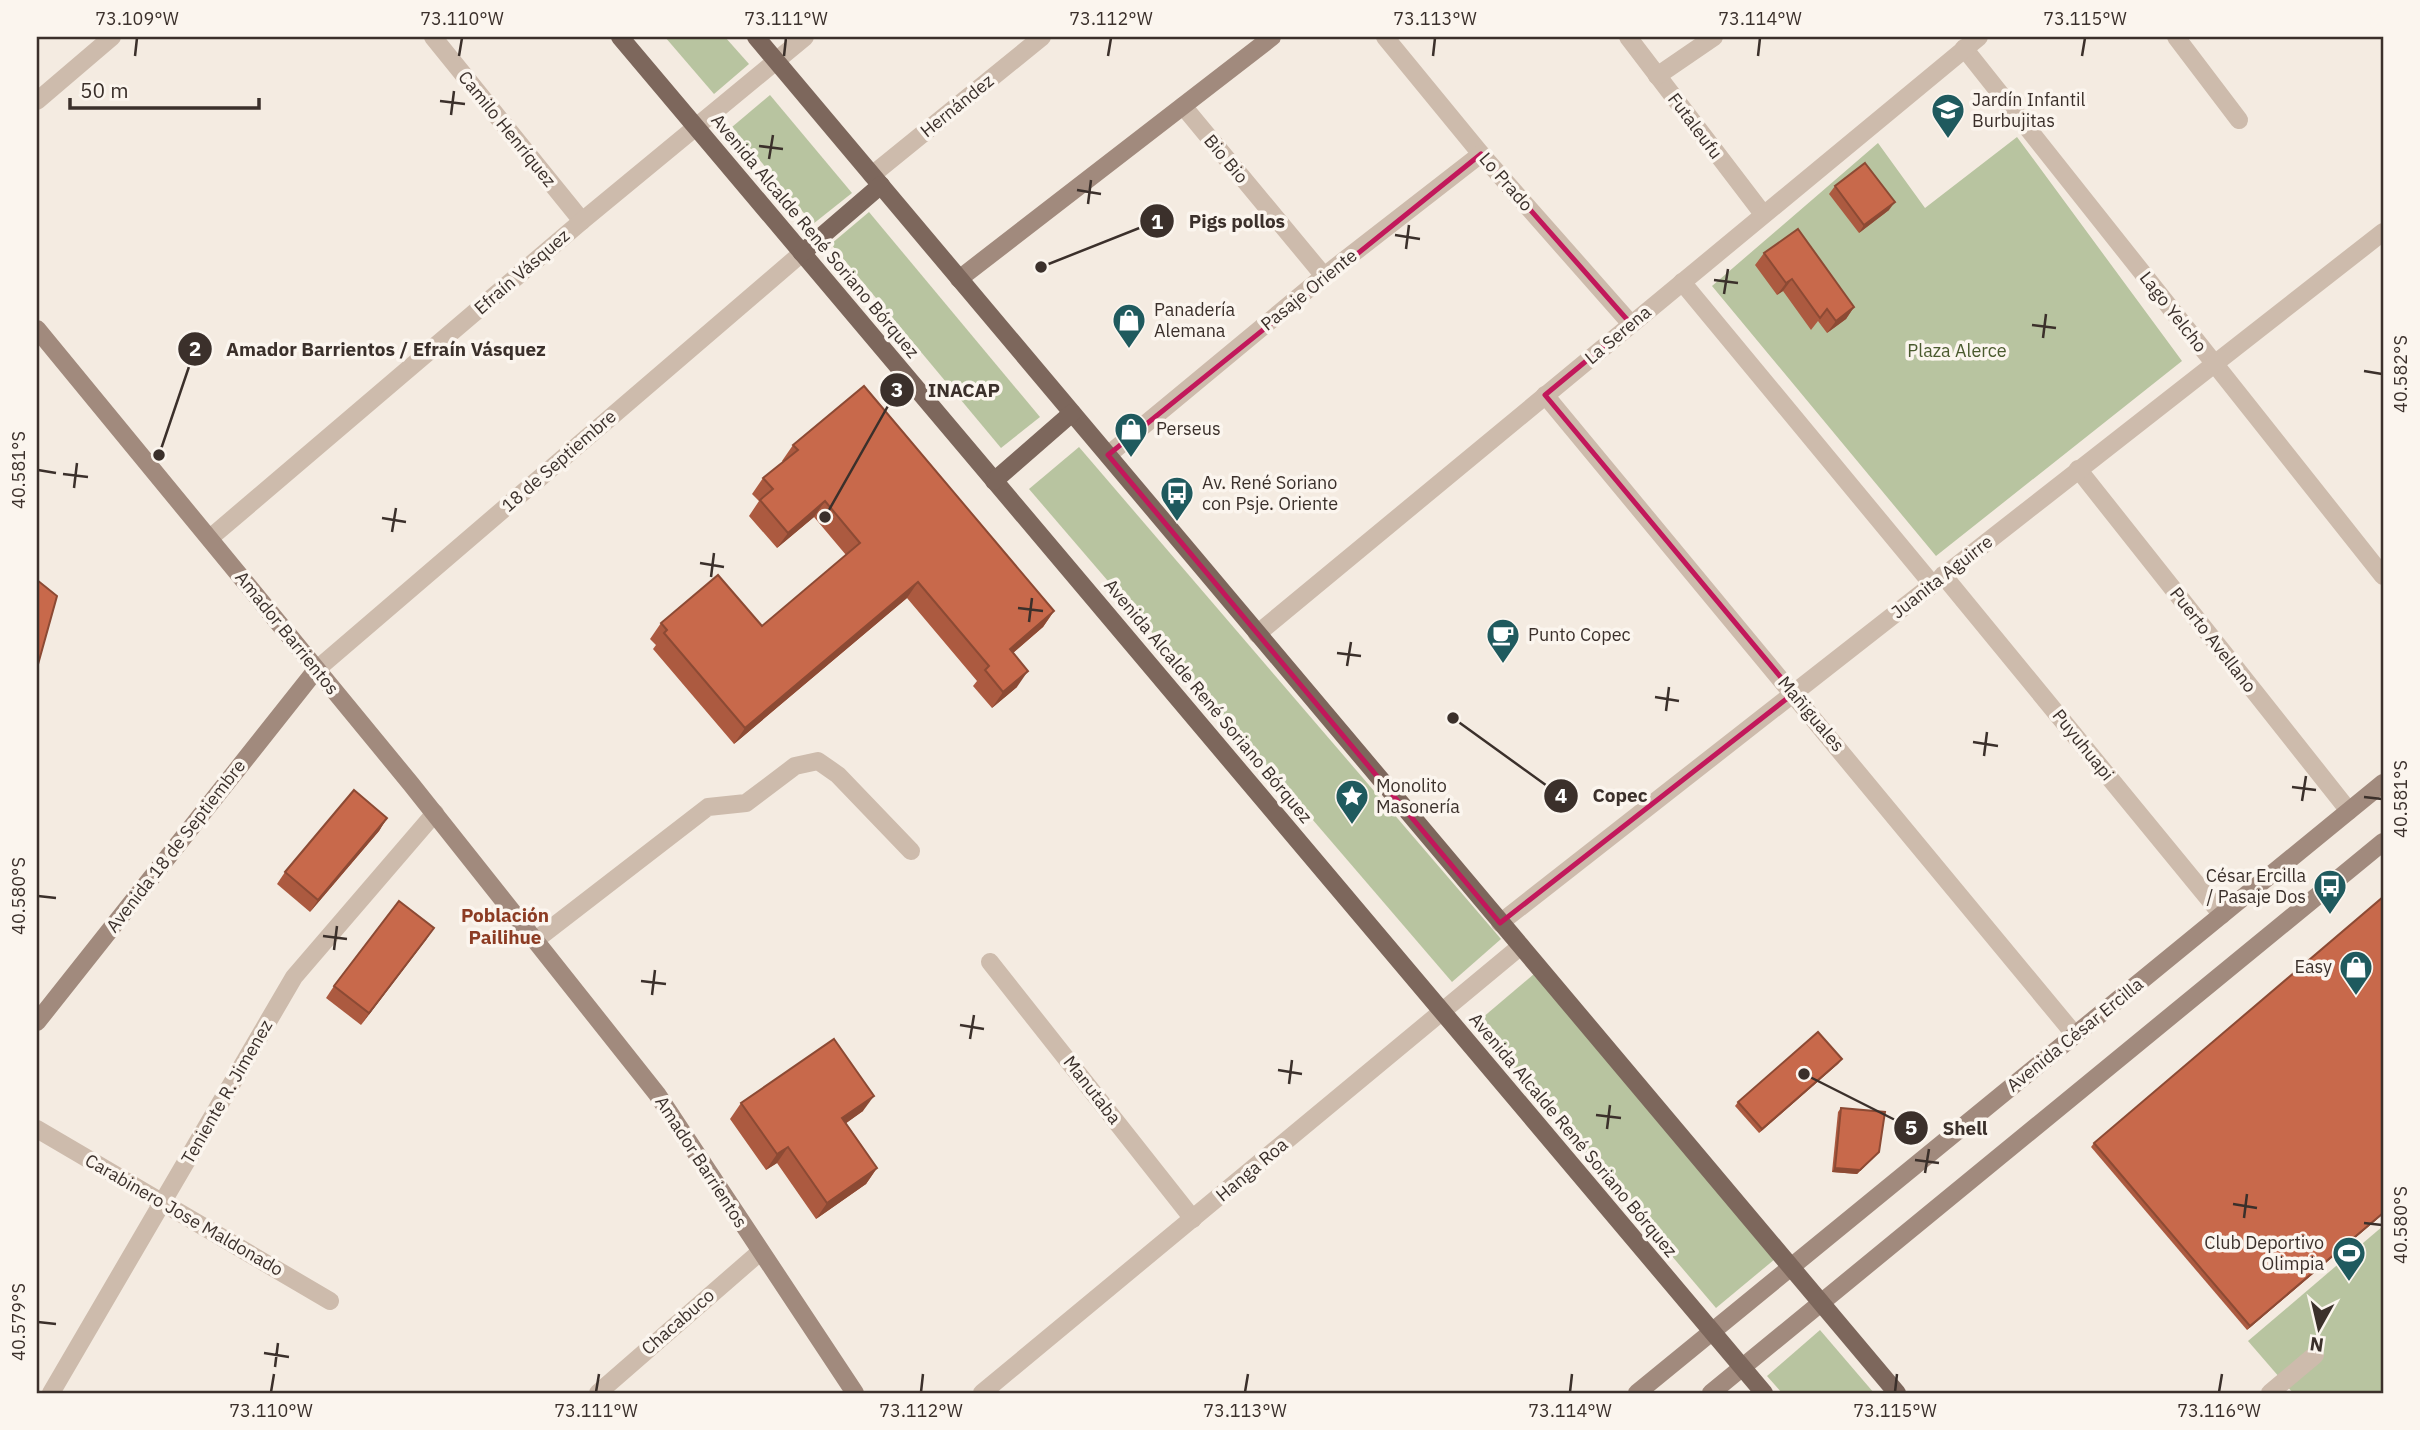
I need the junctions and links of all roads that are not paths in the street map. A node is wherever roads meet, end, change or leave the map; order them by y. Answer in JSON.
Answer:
{"nodes":[{"id":1,"x":112,"y":37,"type":"edge"},
{"id":2,"x":433,"y":37,"type":"edge"},
{"id":3,"x":620,"y":37,"type":"edge"},
{"id":4,"x":755,"y":37,"type":"edge"},
{"id":5,"x":805,"y":37,"type":"edge"},
{"id":6,"x":1042,"y":37,"type":"edge"},
{"id":7,"x":1272,"y":37,"type":"edge"},
{"id":8,"x":1385,"y":37,"type":"edge"},
{"id":9,"x":1628,"y":37,"type":"edge"},
{"id":10,"x":1713,"y":37,"type":"edge"},
{"id":11,"x":1979,"y":37,"type":"edge"},
{"id":12,"x":2176,"y":37,"type":"edge"},
{"id":13,"x":1964,"y":48,"type":"junction"},
{"id":14,"x":776,"y":61,"type":"junction"},
{"id":15,"x":1657,"y":76,"type":"junction"},
{"id":16,"x":37,"y":101,"type":"edge"},
{"id":17,"x":1182,"y":106,"type":"junction"},
{"id":18,"x":2239,"y":120,"type":"dead end"},
{"id":19,"x":696,"y":127,"type":"junction"},
{"id":20,"x":1481,"y":154,"type":"junction"},
{"id":21,"x":876,"y":180,"type":"junction"},
{"id":22,"x":1763,"y":214,"type":"junction"},
{"id":23,"x":582,"y":221,"type":"junction"},
{"id":24,"x":2383,"y":232,"type":"edge"},
{"id":25,"x":802,"y":253,"type":"junction"},
{"id":26,"x":1324,"y":276,"type":"junction"},
{"id":27,"x":959,"y":279,"type":"junction"},
{"id":28,"x":1682,"y":282,"type":"junction"},
{"id":29,"x":1631,"y":324,"type":"junction"},
{"id":30,"x":37,"y":328,"type":"edge"},
{"id":31,"x":2214,"y":363,"type":"junction"},
{"id":32,"x":1545,"y":395,"type":"junction"},
{"id":33,"x":1072,"y":413,"type":"junction"},
{"id":34,"x":1108,"y":455,"type":"junction"},
{"id":35,"x":2078,"y":470,"type":"junction"},
{"id":36,"x":995,"y":481,"type":"junction"},
{"id":37,"x":210,"y":538,"type":"junction"},
{"id":38,"x":2383,"y":576,"type":"edge"},
{"id":39,"x":1938,"y":580,"type":"junction"},
{"id":40,"x":1257,"y":634,"type":"junction"},
{"id":41,"x":316,"y":670,"type":"junction"},
{"id":42,"x":1794,"y":693,"type":"junction"},
{"id":43,"x":2383,"y":783,"type":"edge"},
{"id":44,"x":2349,"y":811,"type":"junction"},
{"id":45,"x":435,"y":813,"type":"junction"},
{"id":46,"x":2383,"y":842,"type":"edge"},
{"id":47,"x":911,"y":851,"type":"dead end"},
{"id":48,"x":2222,"y":915,"type":"junction"},
{"id":49,"x":1500,"y":923,"type":"junction"},
{"id":50,"x":537,"y":939,"type":"junction"},
{"id":51,"x":1521,"y":946,"type":"junction"},
{"id":52,"x":990,"y":962,"type":"dead end"},
{"id":53,"x":1441,"y":1011,"type":"junction"},
{"id":54,"x":37,"y":1022,"type":"edge"},
{"id":55,"x":2075,"y":1035,"type":"junction"},
{"id":56,"x":37,"y":1129,"type":"edge"},
{"id":57,"x":163,"y":1201,"type":"junction"},
{"id":58,"x":1193,"y":1219,"type":"junction"},
{"id":59,"x":760,"y":1252,"type":"junction"},
{"id":60,"x":1791,"y":1267,"type":"junction"},
{"id":61,"x":330,"y":1301,"type":"dead end"},
{"id":62,"x":1821,"y":1303,"type":"junction"},
{"id":63,"x":1712,"y":1332,"type":"junction"},
{"id":64,"x":2315,"y":1355,"type":"dead end"},
{"id":65,"x":1742,"y":1367,"type":"junction"},
{"id":66,"x":51,"y":1393,"type":"edge"},
{"id":67,"x":598,"y":1393,"type":"edge"},
{"id":68,"x":855,"y":1393,"type":"edge"},
{"id":69,"x":982,"y":1393,"type":"edge"},
{"id":70,"x":1637,"y":1393,"type":"edge"},
{"id":71,"x":1711,"y":1393,"type":"edge"},
{"id":72,"x":1764,"y":1393,"type":"edge"},
{"id":73,"x":1897,"y":1393,"type":"edge"},
{"id":74,"x":2270,"y":1393,"type":"edge"}],
"edges":[{"from":1,"to":16,"type":"street"},
{"from":2,"to":23,"type":"street","name":"Camilo Henríquez"},
{"from":3,"to":19,"type":"main road","name":"Avenida Alcalde René Soriano Bórquez"},
{"from":4,"to":14,"type":"main road"},
{"from":5,"to":14,"type":"street","name":"Efraín Vásquez"},
{"from":6,"to":21,"type":"street","name":"Hernández"},
{"from":7,"to":17,"type":"street"},
{"from":8,"to":20,"type":"street","name":"Lo Prado"},
{"from":9,"to":15,"type":"street","name":"Futaleufu"},
{"from":10,"to":15,"type":"street"},
{"from":11,"to":13,"type":"street","name":"La Serena"},
{"from":12,"to":18,"type":"street"},
{"from":13,"to":22,"type":"street","name":"La Serena"},
{"from":13,"to":31,"type":"street","name":"Lago Yelcho"},
{"from":14,"to":19,"type":"street","name":"Efraín Vásquez"},
{"from":14,"to":21,"type":"main road"},
{"from":15,"to":22,"type":"street","name":"Futaleufu"},
{"from":17,"to":26,"type":"street","name":"Bio Bio"},
{"from":17,"to":27,"type":"street"},
{"from":19,"to":23,"type":"street","name":"Efraín Vásquez"},
{"from":19,"to":25,"type":"main road","name":"Avenida Alcalde René Soriano Bórquez"},
{"from":20,"to":26,"type":"street","name":"Pasaje Oriente"},
{"from":20,"to":29,"type":"street","name":"Lo Prado"},
{"from":21,"to":25,"type":"main road"},
{"from":21,"to":27,"type":"main road"},
{"from":22,"to":28,"type":"street","name":"La Serena"},
{"from":23,"to":37,"type":"street","name":"Efraín Vásquez"},
{"from":24,"to":31,"type":"street","name":"Juanita Aguirre"},
{"from":25,"to":36,"type":"main road","name":"Avenida Alcalde René Soriano Bórquez"},
{"from":25,"to":41,"type":"street","name":"18 de Septiembre"},
{"from":26,"to":34,"type":"street","name":"Pasaje Oriente"},
{"from":27,"to":33,"type":"main road"},
{"from":28,"to":29,"type":"street","name":"La Serena"},
{"from":28,"to":39,"type":"street","name":"Puyuhuapi"},
{"from":29,"to":32,"type":"street","name":"La Serena"},
{"from":30,"to":37,"type":"street","name":"Amador Barrientos"},
{"from":31,"to":35,"type":"street","name":"Juanita Aguirre"},
{"from":31,"to":38,"type":"street","name":"Lago Yelcho"},
{"from":32,"to":40,"type":"street","name":"La Serena"},
{"from":32,"to":42,"type":"street","name":"Mañiguales"},
{"from":33,"to":34,"type":"main road"},
{"from":33,"to":36,"type":"main road"},
{"from":34,"to":40,"type":"main road"},
{"from":35,"to":39,"type":"street","name":"Juanita Aguirre"},
{"from":35,"to":44,"type":"street","name":"Puerto Avellano"},
{"from":36,"to":53,"type":"main road","name":"Avenida Alcalde René Soriano Bórquez"},
{"from":37,"to":41,"type":"street","name":"Amador Barrientos"},
{"from":39,"to":42,"type":"street","name":"Juanita Aguirre"},
{"from":39,"to":48,"type":"street","name":"Puyuhuapi"},
{"from":40,"to":49,"type":"main road"},
{"from":41,"to":45,"type":"street","name":"Amador Barrientos"},
{"from":41,"to":54,"type":"street","name":"Avenida 18 de Septiembre"},
{"from":42,"to":49,"type":"street","name":"Juanita Aguirre"},
{"from":42,"to":55,"type":"street","name":"Mañiguales"},
{"from":43,"to":44,"type":"street","name":"Avenida César Ercilla"},
{"from":44,"to":48,"type":"street","name":"Avenida César Ercilla"},
{"from":45,"to":50,"type":"street","name":"Amador Barrientos"},
{"from":45,"to":57,"type":"street","name":"Teniente R. Jimenez"},
{"from":46,"to":62,"type":"street"},
{"from":47,"to":50,"type":"street"},
{"from":48,"to":55,"type":"street","name":"Avenida César Ercilla"},
{"from":49,"to":51,"type":"main road"},
{"from":50,"to":59,"type":"street","name":"Amador Barrientos"},
{"from":51,"to":53,"type":"street","name":"Hanga Roa"},
{"from":51,"to":60,"type":"main road"},
{"from":52,"to":58,"type":"street","name":"Manutaba"},
{"from":53,"to":58,"type":"street","name":"Hanga Roa"},
{"from":53,"to":63,"type":"main road","name":"Avenida Alcalde René Soriano Bórquez"},
{"from":55,"to":60,"type":"street","name":"Avenida César Ercilla"},
{"from":56,"to":57,"type":"street","name":"Carabinero Jose Maldonado"},
{"from":57,"to":61,"type":"street","name":"Carabinero Jose Maldonado"},
{"from":57,"to":66,"type":"street","name":"Teniente R. Jimenez"},
{"from":58,"to":69,"type":"street","name":"Hanga Roa"},
{"from":59,"to":67,"type":"street","name":"Chacabuco"},
{"from":59,"to":68,"type":"street","name":"Amador Barrientos"},
{"from":60,"to":62,"type":"main road"},
{"from":60,"to":63,"type":"street","name":"Avenida César Ercilla"},
{"from":62,"to":65,"type":"street"},
{"from":62,"to":73,"type":"main road"},
{"from":63,"to":65,"type":"main road","name":"Avenida Alcalde René Soriano Bórquez"},
{"from":63,"to":70,"type":"street","name":"Avenida César Ercilla"},
{"from":64,"to":74,"type":"street"},
{"from":65,"to":71,"type":"street"},
{"from":65,"to":72,"type":"main road","name":"Avenida Alcalde René Soriano Bórquez"}]}
